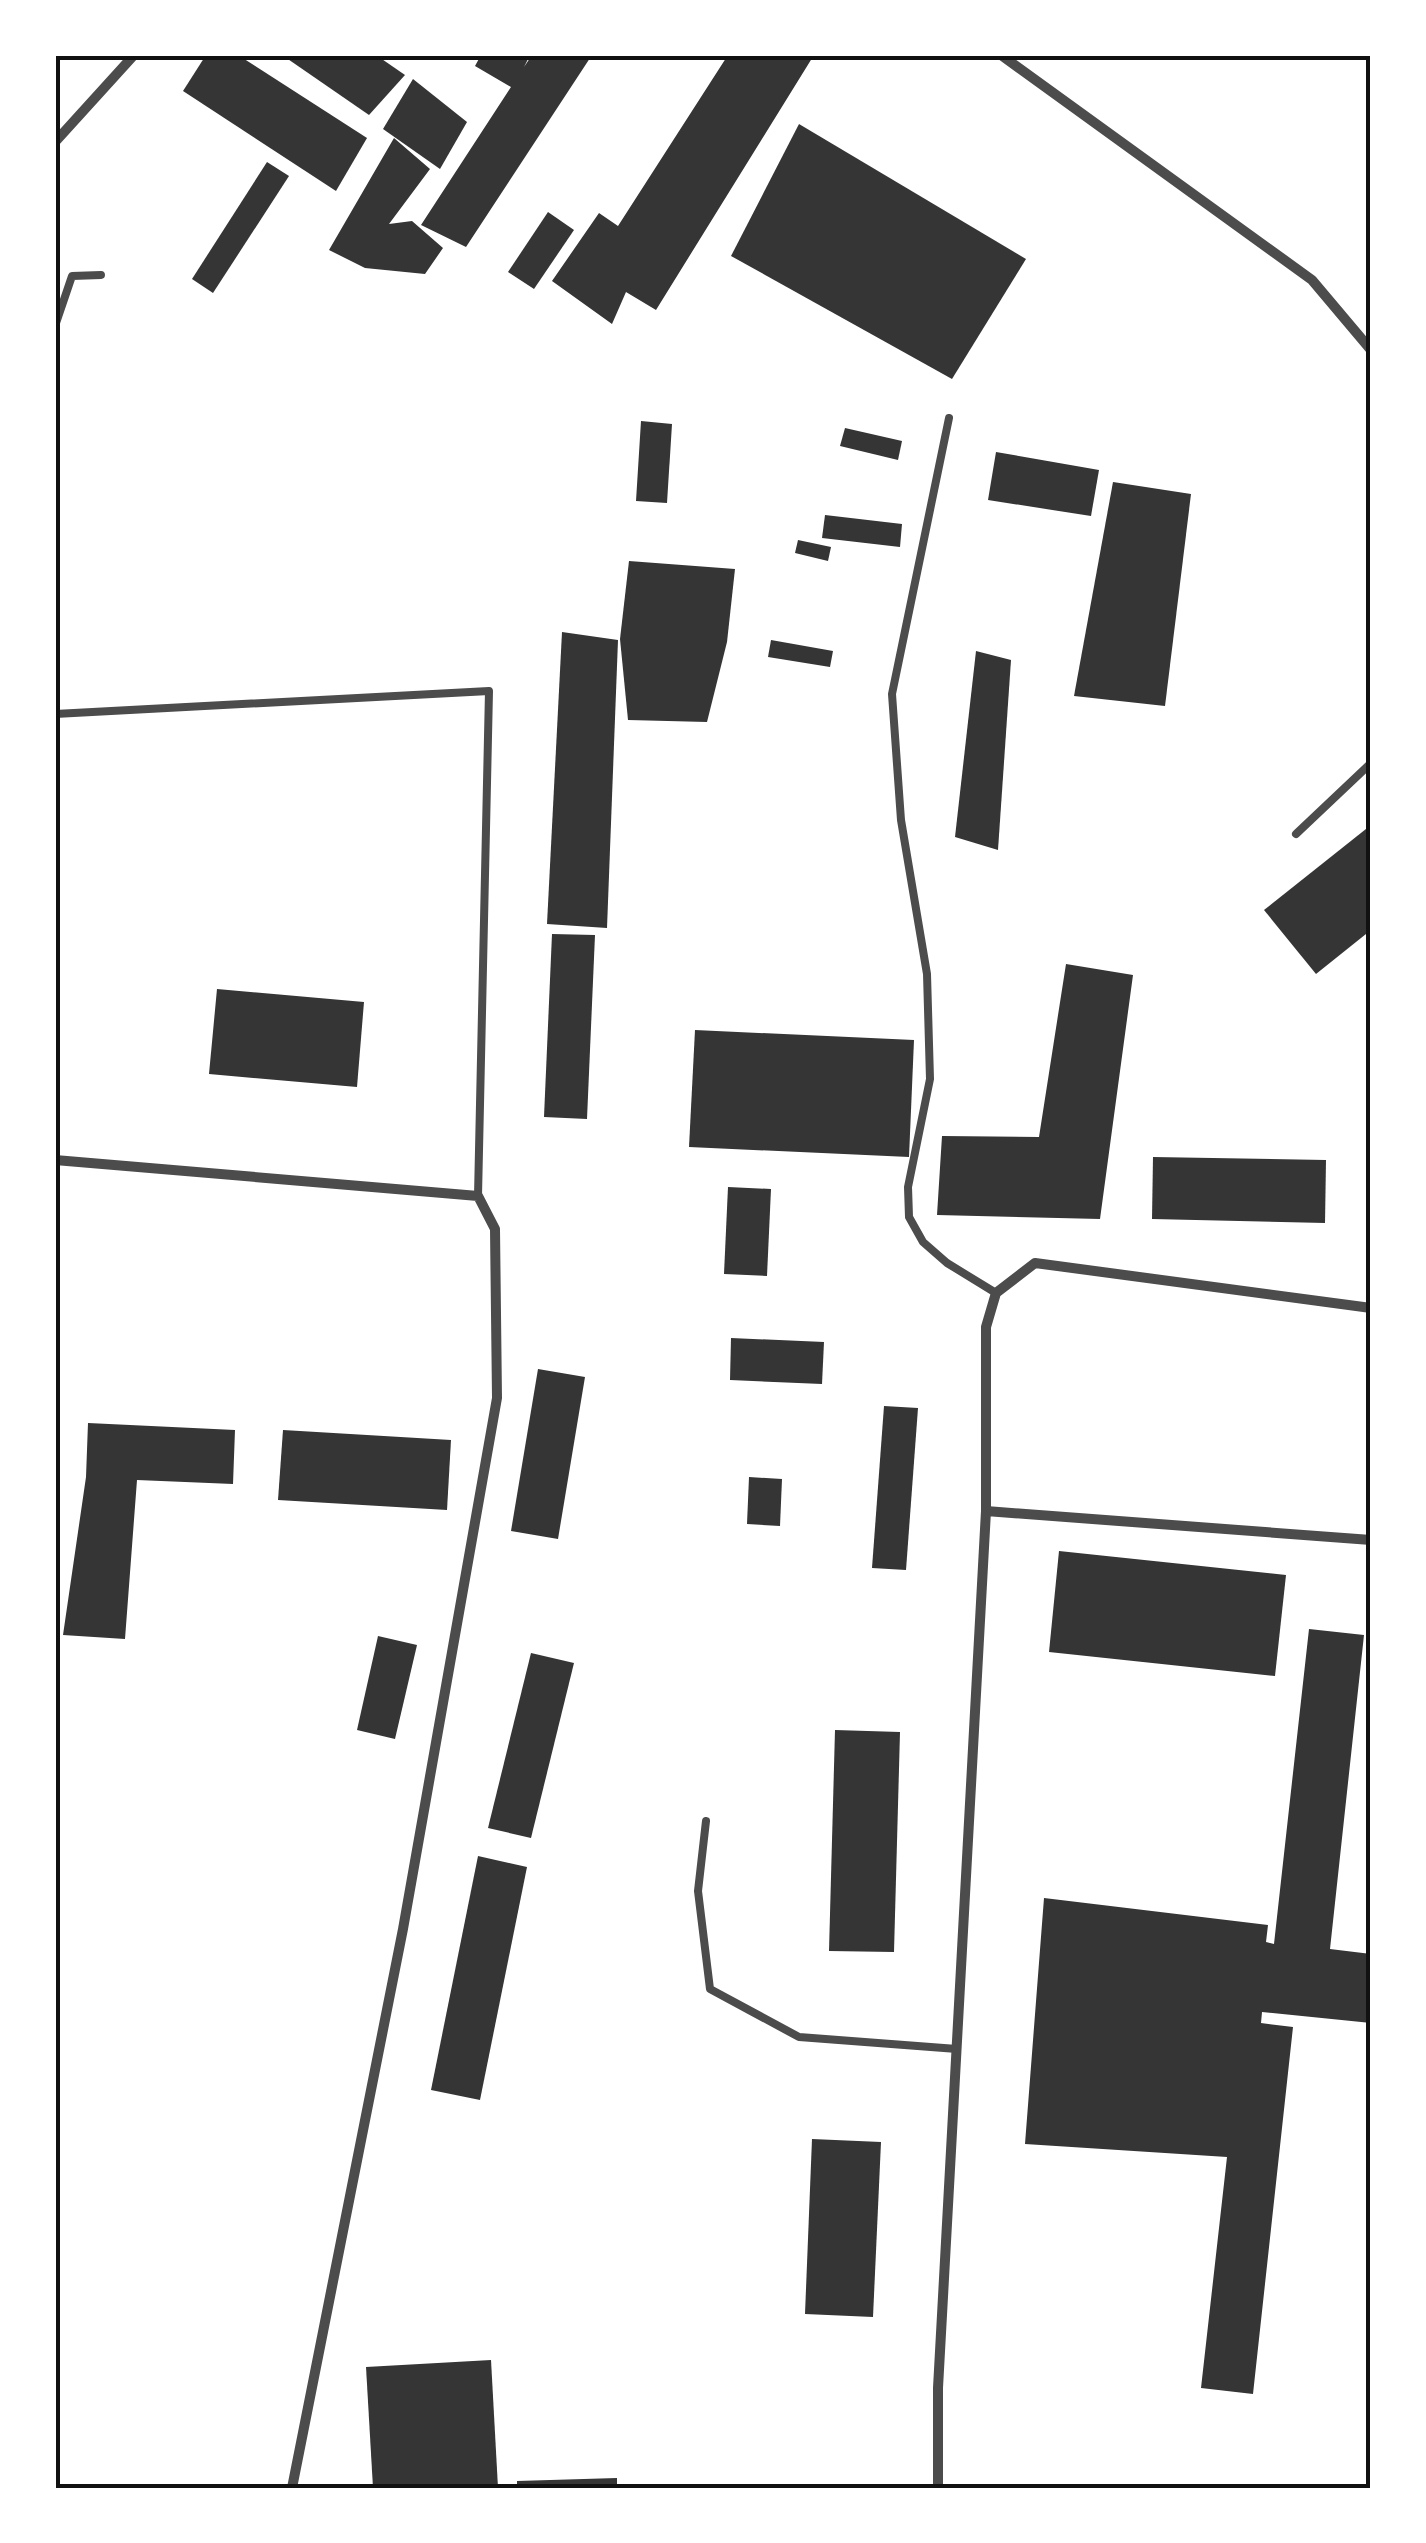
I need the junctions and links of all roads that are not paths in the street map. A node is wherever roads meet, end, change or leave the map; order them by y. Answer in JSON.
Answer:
{"nodes":[{"id":1,"x":134,"y":55,"type":"edge"},
{"id":2,"x":1000,"y":55,"type":"edge"},
{"id":3,"x":55,"y":142,"type":"edge"},
{"id":4,"x":101,"y":274,"type":"dead end"},
{"id":5,"x":55,"y":326,"type":"edge"},
{"id":6,"x":1371,"y":350,"type":"edge"},
{"id":7,"x":948,"y":418,"type":"dead end"},
{"id":8,"x":55,"y":714,"type":"edge"},
{"id":9,"x":1371,"y":764,"type":"edge"},
{"id":10,"x":1296,"y":834,"type":"dead end"},
{"id":11,"x":55,"y":1160,"type":"edge"},
{"id":12,"x":478,"y":1196,"type":"junction"},
{"id":13,"x":996,"y":1293,"type":"junction"},
{"id":14,"x":1371,"y":1308,"type":"edge"},
{"id":15,"x":986,"y":1511,"type":"junction"},
{"id":16,"x":1371,"y":1540,"type":"edge"},
{"id":17,"x":706,"y":1821,"type":"dead end"},
{"id":18,"x":956,"y":2048,"type":"junction"},
{"id":19,"x":292,"y":2488,"type":"edge"},
{"id":20,"x":938,"y":2488,"type":"edge"}],
"edges":[{"from":1,"to":3,"type":"street"},
{"from":2,"to":6,"type":"street"},
{"from":4,"to":5,"type":"lane"},
{"from":7,"to":13,"type":"lane"},
{"from":8,"to":12,"type":"lane"},
{"from":9,"to":10,"type":"lane"},
{"from":11,"to":12,"type":"street"},
{"from":12,"to":19,"type":"street"},
{"from":13,"to":14,"type":"street"},
{"from":13,"to":15,"type":"street"},
{"from":15,"to":16,"type":"street"},
{"from":15,"to":18,"type":"street"},
{"from":17,"to":18,"type":"lane"},
{"from":18,"to":20,"type":"street"}]}
